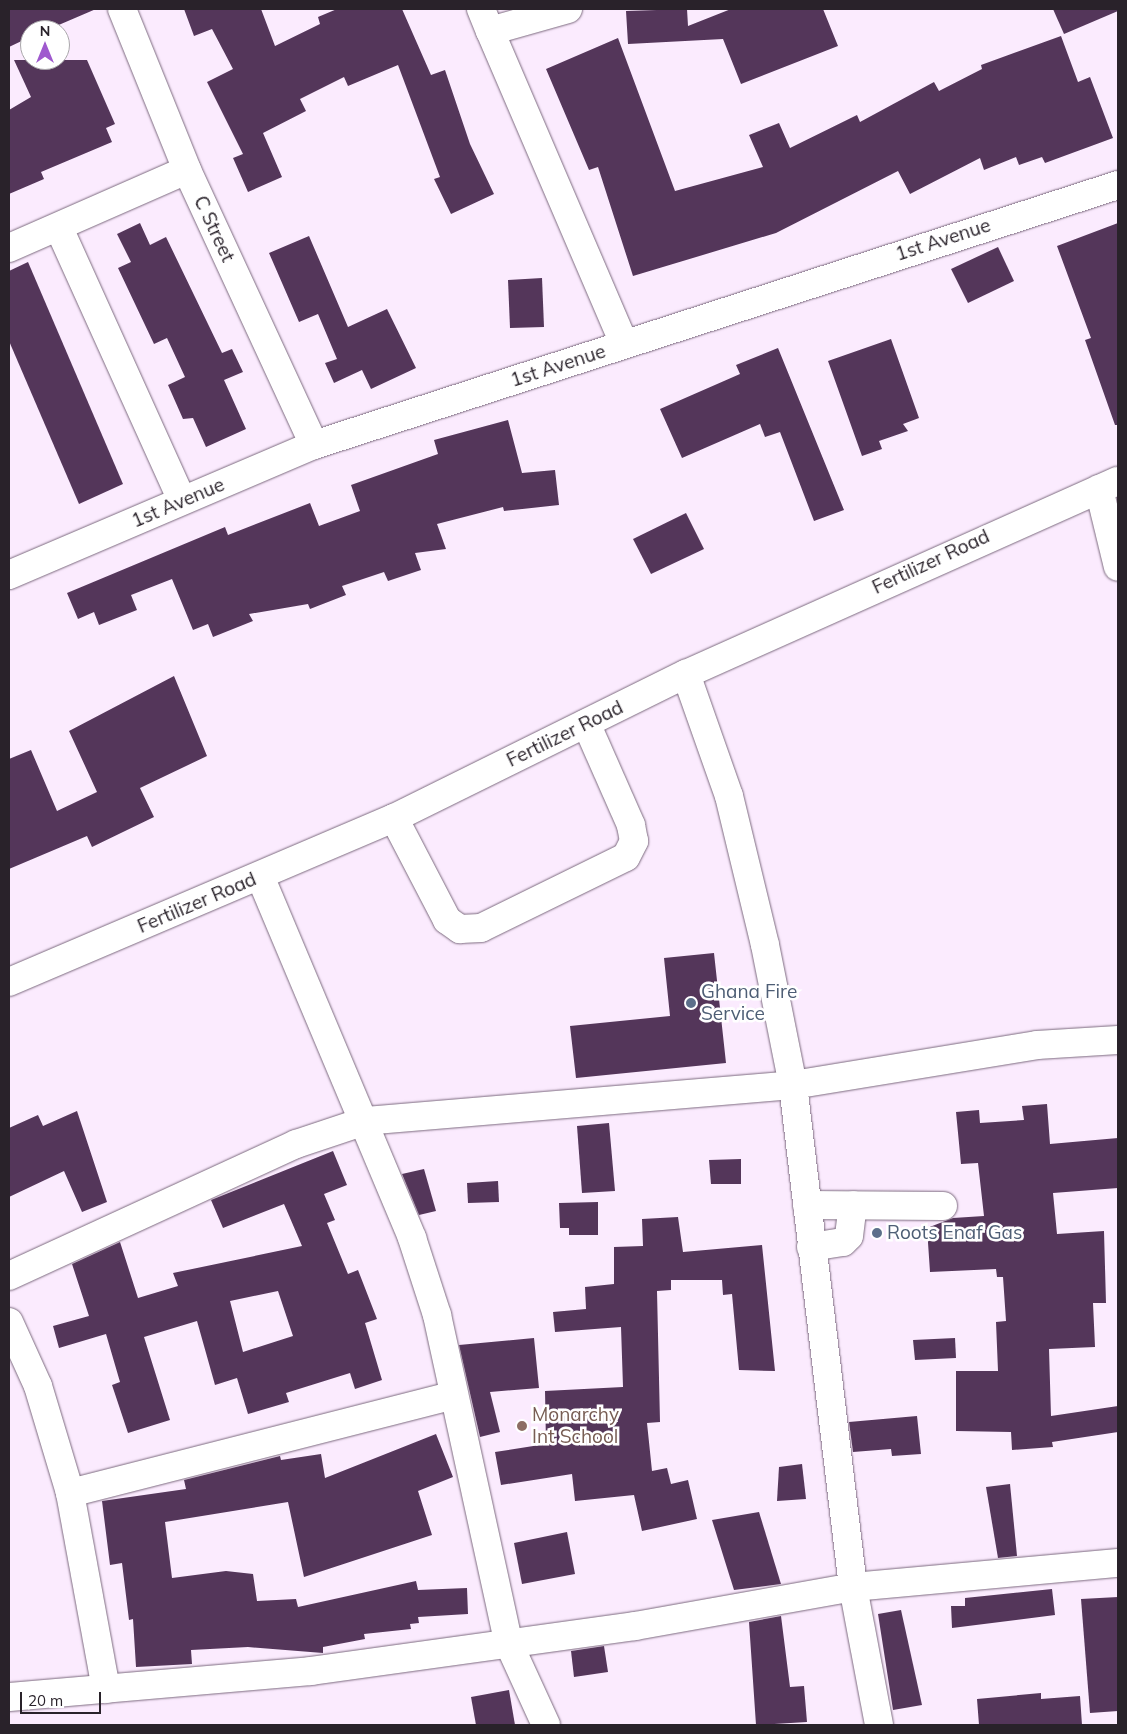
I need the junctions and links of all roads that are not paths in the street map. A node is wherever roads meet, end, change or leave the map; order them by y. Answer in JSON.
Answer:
{"nodes":[{"id":1,"x":122,"y":9,"type":"edge"},
{"id":2,"x":568,"y":9,"type":"edge"},
{"id":3,"x":485,"y":20,"type":"edge"},
{"id":4,"x":187,"y":170,"type":"junction"},
{"id":5,"x":1118,"y":185,"type":"edge"},
{"id":6,"x":58,"y":228,"type":"junction"},
{"id":7,"x":9,"y":248,"type":"edge"},
{"id":8,"x":624,"y":344,"type":"junction"},
{"id":9,"x":314,"y":446,"type":"junction"},
{"id":10,"x":1108,"y":485,"type":"edge"},
{"id":11,"x":182,"y":501,"type":"junction"},
{"id":12,"x":1118,"y":568,"type":"edge"},
{"id":13,"x":9,"y":574,"type":"edge"},
{"id":14,"x":686,"y":674,"type":"junction"},
{"id":15,"x":586,"y":723,"type":"junction"},
{"id":16,"x":394,"y":818,"type":"junction"},
{"id":17,"x":260,"y":876,"type":"junction"},
{"id":18,"x":9,"y":982,"type":"edge"},
{"id":19,"x":1118,"y":1040,"type":"edge"},
{"id":20,"x":793,"y":1085,"type":"junction"},
{"id":21,"x":364,"y":1121,"type":"junction"},
{"id":22,"x":806,"y":1204,"type":"junction"},
{"id":23,"x":853,"y":1205,"type":"junction"},
{"id":24,"x":942,"y":1206,"type":"dead end"},
{"id":25,"x":812,"y":1247,"type":"junction"},
{"id":26,"x":9,"y":1276,"type":"edge"},
{"id":27,"x":9,"y":1322,"type":"edge"},
{"id":28,"x":454,"y":1395,"type":"junction"},
{"id":29,"x":70,"y":1492,"type":"junction"},
{"id":30,"x":1118,"y":1563,"type":"edge"},
{"id":31,"x":853,"y":1587,"type":"junction"},
{"id":32,"x":509,"y":1644,"type":"junction"},
{"id":33,"x":106,"y":1689,"type":"junction"},
{"id":34,"x":9,"y":1697,"type":"edge"},
{"id":35,"x":546,"y":1725,"type":"edge"},
{"id":36,"x":879,"y":1725,"type":"edge"}],
"edges":[{"from":1,"to":4,"type":"street","name":"C Street"},
{"from":2,"to":3,"type":"street"},
{"from":3,"to":8,"type":"street"},
{"from":4,"to":6,"type":"street"},
{"from":4,"to":9,"type":"street","name":"C Street"},
{"from":5,"to":8,"type":"street","name":"1st Avenue"},
{"from":6,"to":7,"type":"street"},
{"from":6,"to":11,"type":"street"},
{"from":8,"to":9,"type":"street","name":"1st Avenue"},
{"from":9,"to":11,"type":"street","name":"1st Avenue"},
{"from":10,"to":12,"type":"street"},
{"from":10,"to":14,"type":"street","name":"Fertilizer Road"},
{"from":11,"to":13,"type":"street","name":"1st Avenue"},
{"from":14,"to":15,"type":"street","name":"Fertilizer Road"},
{"from":14,"to":20,"type":"street"},
{"from":15,"to":16,"type":"street","name":"Fertilizer Road"},
{"from":15,"to":16,"type":"street"},
{"from":16,"to":17,"type":"street","name":"Fertilizer Road"},
{"from":17,"to":18,"type":"street","name":"Fertilizer Road"},
{"from":17,"to":21,"type":"street"},
{"from":19,"to":20,"type":"street"},
{"from":20,"to":21,"type":"street"},
{"from":20,"to":22,"type":"street"},
{"from":21,"to":26,"type":"street"},
{"from":21,"to":28,"type":"street"},
{"from":22,"to":23,"type":"street"},
{"from":22,"to":25,"type":"street"},
{"from":23,"to":24,"type":"street"},
{"from":23,"to":25,"type":"street"},
{"from":25,"to":31,"type":"street"},
{"from":27,"to":29,"type":"street"},
{"from":28,"to":29,"type":"street"},
{"from":28,"to":32,"type":"street"},
{"from":29,"to":33,"type":"street"},
{"from":30,"to":31,"type":"street"},
{"from":31,"to":32,"type":"street"},
{"from":31,"to":36,"type":"street"},
{"from":32,"to":33,"type":"street"},
{"from":32,"to":35,"type":"street"},
{"from":33,"to":34,"type":"street"}]}
